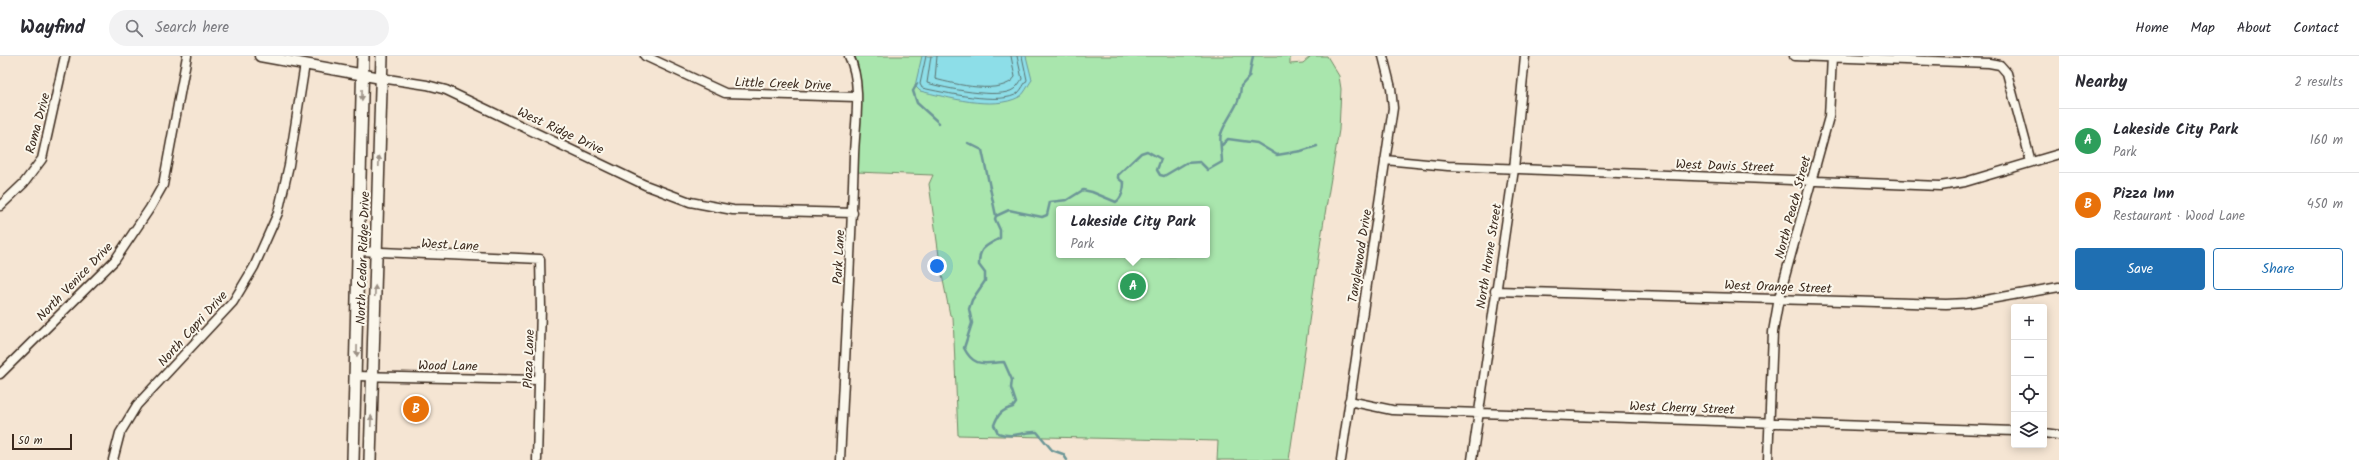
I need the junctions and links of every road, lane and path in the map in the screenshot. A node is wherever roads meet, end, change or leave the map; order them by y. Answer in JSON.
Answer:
{"nodes":[{"id":1,"x":66,"y":56,"type":"edge"},
{"id":2,"x":187,"y":56,"type":"edge"},
{"id":3,"x":260,"y":56,"type":"edge"},
{"id":4,"x":363,"y":56,"type":"edge"},
{"id":5,"x":382,"y":56,"type":"edge"},
{"id":6,"x":645,"y":56,"type":"edge"},
{"id":7,"x":849,"y":56,"type":"edge"},
{"id":8,"x":1383,"y":56,"type":"edge"},
{"id":9,"x":1525,"y":56,"type":"edge"},
{"id":10,"x":1794,"y":56,"type":"edge"},
{"id":11,"x":1832,"y":57,"type":"edge"},
{"id":12,"x":305,"y":64,"type":"junction"},
{"id":13,"x":363,"y":74,"type":"junction"},
{"id":14,"x":381,"y":78,"type":"junction"},
{"id":15,"x":856,"y":97,"type":"junction"},
{"id":16,"x":2059,"y":154,"type":"edge"},
{"id":17,"x":1386,"y":160,"type":"junction"},
{"id":18,"x":2031,"y":162,"type":"junction"},
{"id":19,"x":1514,"y":169,"type":"junction"},
{"id":20,"x":1812,"y":180,"type":"junction"},
{"id":21,"x":0,"y":206,"type":"edge"},
{"id":22,"x":853,"y":213,"type":"junction"},
{"id":23,"x":359,"y":251,"type":"junction"},
{"id":24,"x":376,"y":252,"type":"junction"},
{"id":25,"x":540,"y":259,"type":"joint"},
{"id":26,"x":2059,"y":286,"type":"edge"},
{"id":27,"x":1495,"y":291,"type":"junction"},
{"id":28,"x":1779,"y":298,"type":"junction"},
{"id":29,"x":0,"y":374,"type":"edge"},
{"id":30,"x":372,"y":375,"type":"junction"},
{"id":31,"x":356,"y":376,"type":"junction"},
{"id":32,"x":539,"y":380,"type":"junction"},
{"id":33,"x":1349,"y":401,"type":"junction"},
{"id":34,"x":1477,"y":412,"type":"junction"},
{"id":35,"x":1770,"y":422,"type":"junction"},
{"id":36,"x":2011,"y":431,"type":"edge"},
{"id":37,"x":2047,"y":433,"type":"edge"},
{"id":38,"x":2059,"y":435,"type":"edge"},
{"id":39,"x":113,"y":460,"type":"edge"},
{"id":40,"x":353,"y":460,"type":"edge"},
{"id":41,"x":370,"y":460,"type":"edge"},
{"id":42,"x":537,"y":460,"type":"edge"},
{"id":43,"x":840,"y":460,"type":"edge"},
{"id":44,"x":1341,"y":460,"type":"edge"},
{"id":45,"x":1472,"y":460,"type":"edge"},
{"id":46,"x":1768,"y":460,"type":"edge"}],
"edges":[{"from":1,"to":21,"type":"street","name":"Roma Drive"},
{"from":2,"to":29,"type":"street","name":"North Venice Drive"},
{"from":3,"to":12,"type":"street","name":"West Ridge Drive"},
{"from":4,"to":13,"type":"main road","name":"North Cedar Ridge Drive"},
{"from":5,"to":14,"type":"main road","name":"North Cedar Ridge Drive"},
{"from":6,"to":15,"type":"street","name":"Little Creek Drive"},
{"from":7,"to":15,"type":"street","name":"Park Lane"},
{"from":8,"to":17,"type":"street","name":"Tanglewood Drive"},
{"from":9,"to":19,"type":"street","name":"North Horne Street"},
{"from":10,"to":11,"type":"street"},
{"from":11,"to":18,"type":"street"},
{"from":11,"to":20,"type":"street","name":"North Peach Street"},
{"from":12,"to":13,"type":"street","name":"West Ridge Drive"},
{"from":12,"to":39,"type":"street","name":"North Capri Drive"},
{"from":13,"to":14,"type":"street","name":"West Ridge Drive"},
{"from":13,"to":23,"type":"main road","name":"North Cedar Ridge Drive","one_way":true},
{"from":14,"to":22,"type":"street","name":"West Ridge Drive"},
{"from":24,"to":14,"type":"main road","name":"North Cedar Ridge Drive","one_way":true},
{"from":15,"to":22,"type":"street","name":"Park Lane"},
{"from":16,"to":18,"type":"street","name":"West Davis Street"},
{"from":17,"to":19,"type":"street","name":"West Davis Street"},
{"from":17,"to":33,"type":"street","name":"Tanglewood Drive"},
{"from":18,"to":20,"type":"street","name":"West Davis Street"},
{"from":19,"to":20,"type":"street","name":"West Davis Street"},
{"from":19,"to":27,"type":"street","name":"North Horne Street"},
{"from":20,"to":28,"type":"street","name":"North Peach Street"},
{"from":22,"to":43,"type":"street","name":"Park Lane"},
{"from":23,"to":24,"type":"street","name":"West Lane"},
{"from":23,"to":31,"type":"main road","name":"North Cedar Ridge Drive","one_way":true},
{"from":24,"to":25,"type":"street","name":"West Lane"},
{"from":30,"to":24,"type":"main road","name":"North Cedar Ridge Drive","one_way":true},
{"from":25,"to":32,"type":"street","name":"Plaza Lane"},
{"from":26,"to":28,"type":"street","name":"West Orange Street"},
{"from":27,"to":28,"type":"street","name":"West Orange Street"},
{"from":27,"to":34,"type":"street","name":"North Horne Street"},
{"from":28,"to":35,"type":"street","name":"North Peach Street"},
{"from":30,"to":31,"type":"street","name":"Wood Lane"},
{"from":30,"to":32,"type":"street","name":"Wood Lane"},
{"from":41,"to":30,"type":"main road","name":"North Cedar Ridge Drive","one_way":true},
{"from":31,"to":40,"type":"main road","name":"North Cedar Ridge Drive"},
{"from":32,"to":42,"type":"street","name":"Plaza Lane"},
{"from":33,"to":34,"type":"street","name":"West Cherry Street"},
{"from":33,"to":44,"type":"street","name":"Tanglewood Drive"},
{"from":34,"to":35,"type":"street","name":"West Cherry Street"},
{"from":34,"to":45,"type":"street","name":"North Horne Street"},
{"from":35,"to":36,"type":"street","name":"West Cherry Street"},
{"from":35,"to":46,"type":"street","name":"North Peach Street"},
{"from":37,"to":38,"type":"street"}]}
